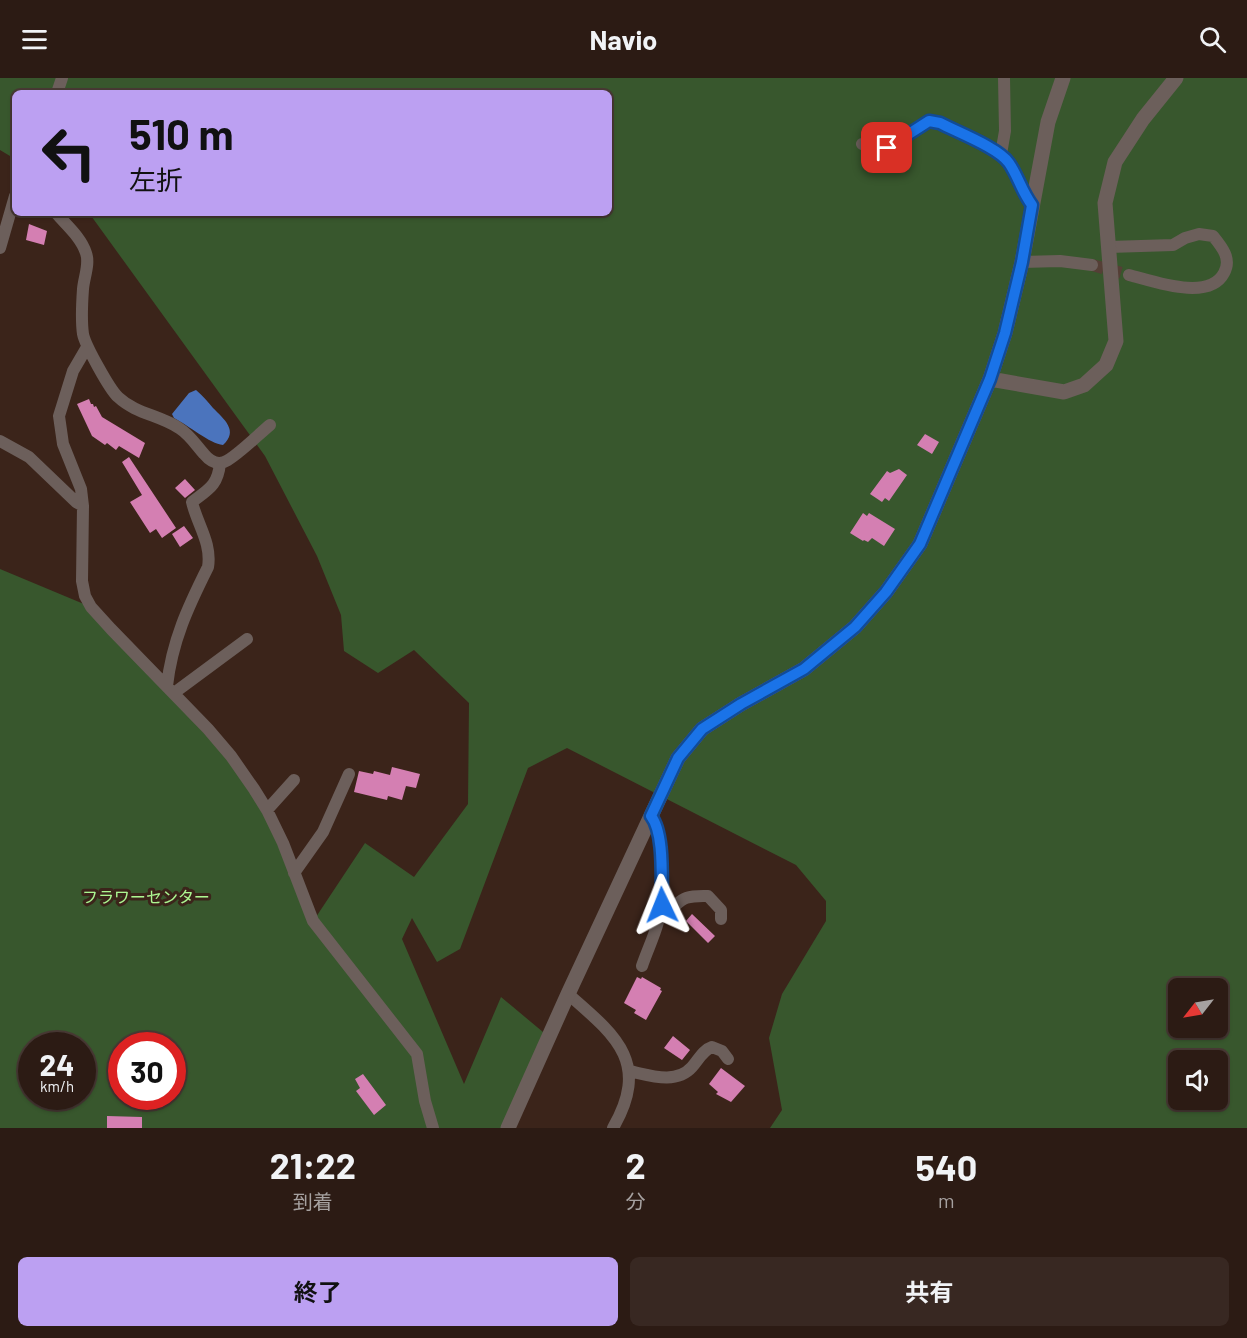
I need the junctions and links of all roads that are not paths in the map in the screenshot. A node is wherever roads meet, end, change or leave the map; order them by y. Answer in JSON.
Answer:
{"nodes":[{"id":1,"x":1004,"y":78,"type":"edge"},
{"id":2,"x":1064,"y":78,"type":"edge"},
{"id":3,"x":1176,"y":78,"type":"edge"},
{"id":4,"x":862,"y":144,"type":"dead end"},
{"id":5,"x":1001,"y":154,"type":"junction"},
{"id":6,"x":1032,"y":205,"type":"junction"},
{"id":7,"x":12,"y":206,"type":"edge"},
{"id":8,"x":59,"y":216,"type":"edge"},
{"id":9,"x":1109,"y":247,"type":"junction"},
{"id":10,"x":0,"y":248,"type":"edge"},
{"id":11,"x":1022,"y":262,"type":"junction"},
{"id":12,"x":1092,"y":265,"type":"tunnel mouth"},
{"id":13,"x":1129,"y":275,"type":"tunnel mouth"},
{"id":14,"x":87,"y":347,"type":"junction"},
{"id":15,"x":990,"y":379,"type":"junction"},
{"id":16,"x":270,"y":425,"type":"dead end"},
{"id":17,"x":0,"y":441,"type":"edge"},
{"id":18,"x":220,"y":463,"type":"junction"},
{"id":19,"x":83,"y":506,"type":"junction"},
{"id":20,"x":247,"y":639,"type":"dead end"},
{"id":21,"x":171,"y":689,"type":"junction"},
{"id":22,"x":349,"y":774,"type":"dead end"},
{"id":23,"x":294,"y":780,"type":"dead end"},
{"id":24,"x":267,"y":810,"type":"junction"},
{"id":25,"x":651,"y":816,"type":"junction"},
{"id":26,"x":294,"y":873,"type":"junction"},
{"id":27,"x":659,"y":917,"type":"junction"},
{"id":28,"x":721,"y":919,"type":"dead end"},
{"id":29,"x":642,"y":966,"type":"dead end"},
{"id":30,"x":568,"y":994,"type":"junction"},
{"id":31,"x":728,"y":1059,"type":"dead end"},
{"id":32,"x":628,"y":1071,"type":"junction"},
{"id":33,"x":433,"y":1128,"type":"edge"},
{"id":34,"x":508,"y":1128,"type":"edge"},
{"id":35,"x":613,"y":1128,"type":"edge"}],
"edges":[{"from":1,"to":5,"type":"street"},
{"from":2,"to":6,"type":"street"},
{"from":3,"to":9,"type":"street"},
{"from":4,"to":5,"type":"street"},
{"from":5,"to":6,"type":"street"},
{"from":6,"to":11,"type":"street"},
{"from":7,"to":10,"type":"street"},
{"from":8,"to":14,"type":"street"},
{"from":9,"to":13,"type":"street"},
{"from":9,"to":15,"type":"street"},
{"from":11,"to":12,"type":"street"},
{"from":11,"to":15,"type":"street"},
{"from":14,"to":18,"type":"street"},
{"from":14,"to":19,"type":"street"},
{"from":15,"to":25,"type":"street"},
{"from":16,"to":18,"type":"street"},
{"from":17,"to":19,"type":"street"},
{"from":18,"to":21,"type":"street"},
{"from":19,"to":21,"type":"street"},
{"from":20,"to":21,"type":"street"},
{"from":21,"to":24,"type":"street"},
{"from":22,"to":26,"type":"street"},
{"from":23,"to":24,"type":"street"},
{"from":24,"to":26,"type":"street"},
{"from":25,"to":27,"type":"street"},
{"from":25,"to":30,"type":"street"},
{"from":26,"to":33,"type":"street"},
{"from":27,"to":28,"type":"street"},
{"from":27,"to":29,"type":"street"},
{"from":30,"to":32,"type":"street"},
{"from":30,"to":34,"type":"street"},
{"from":31,"to":32,"type":"street"},
{"from":32,"to":35,"type":"street"}]}
